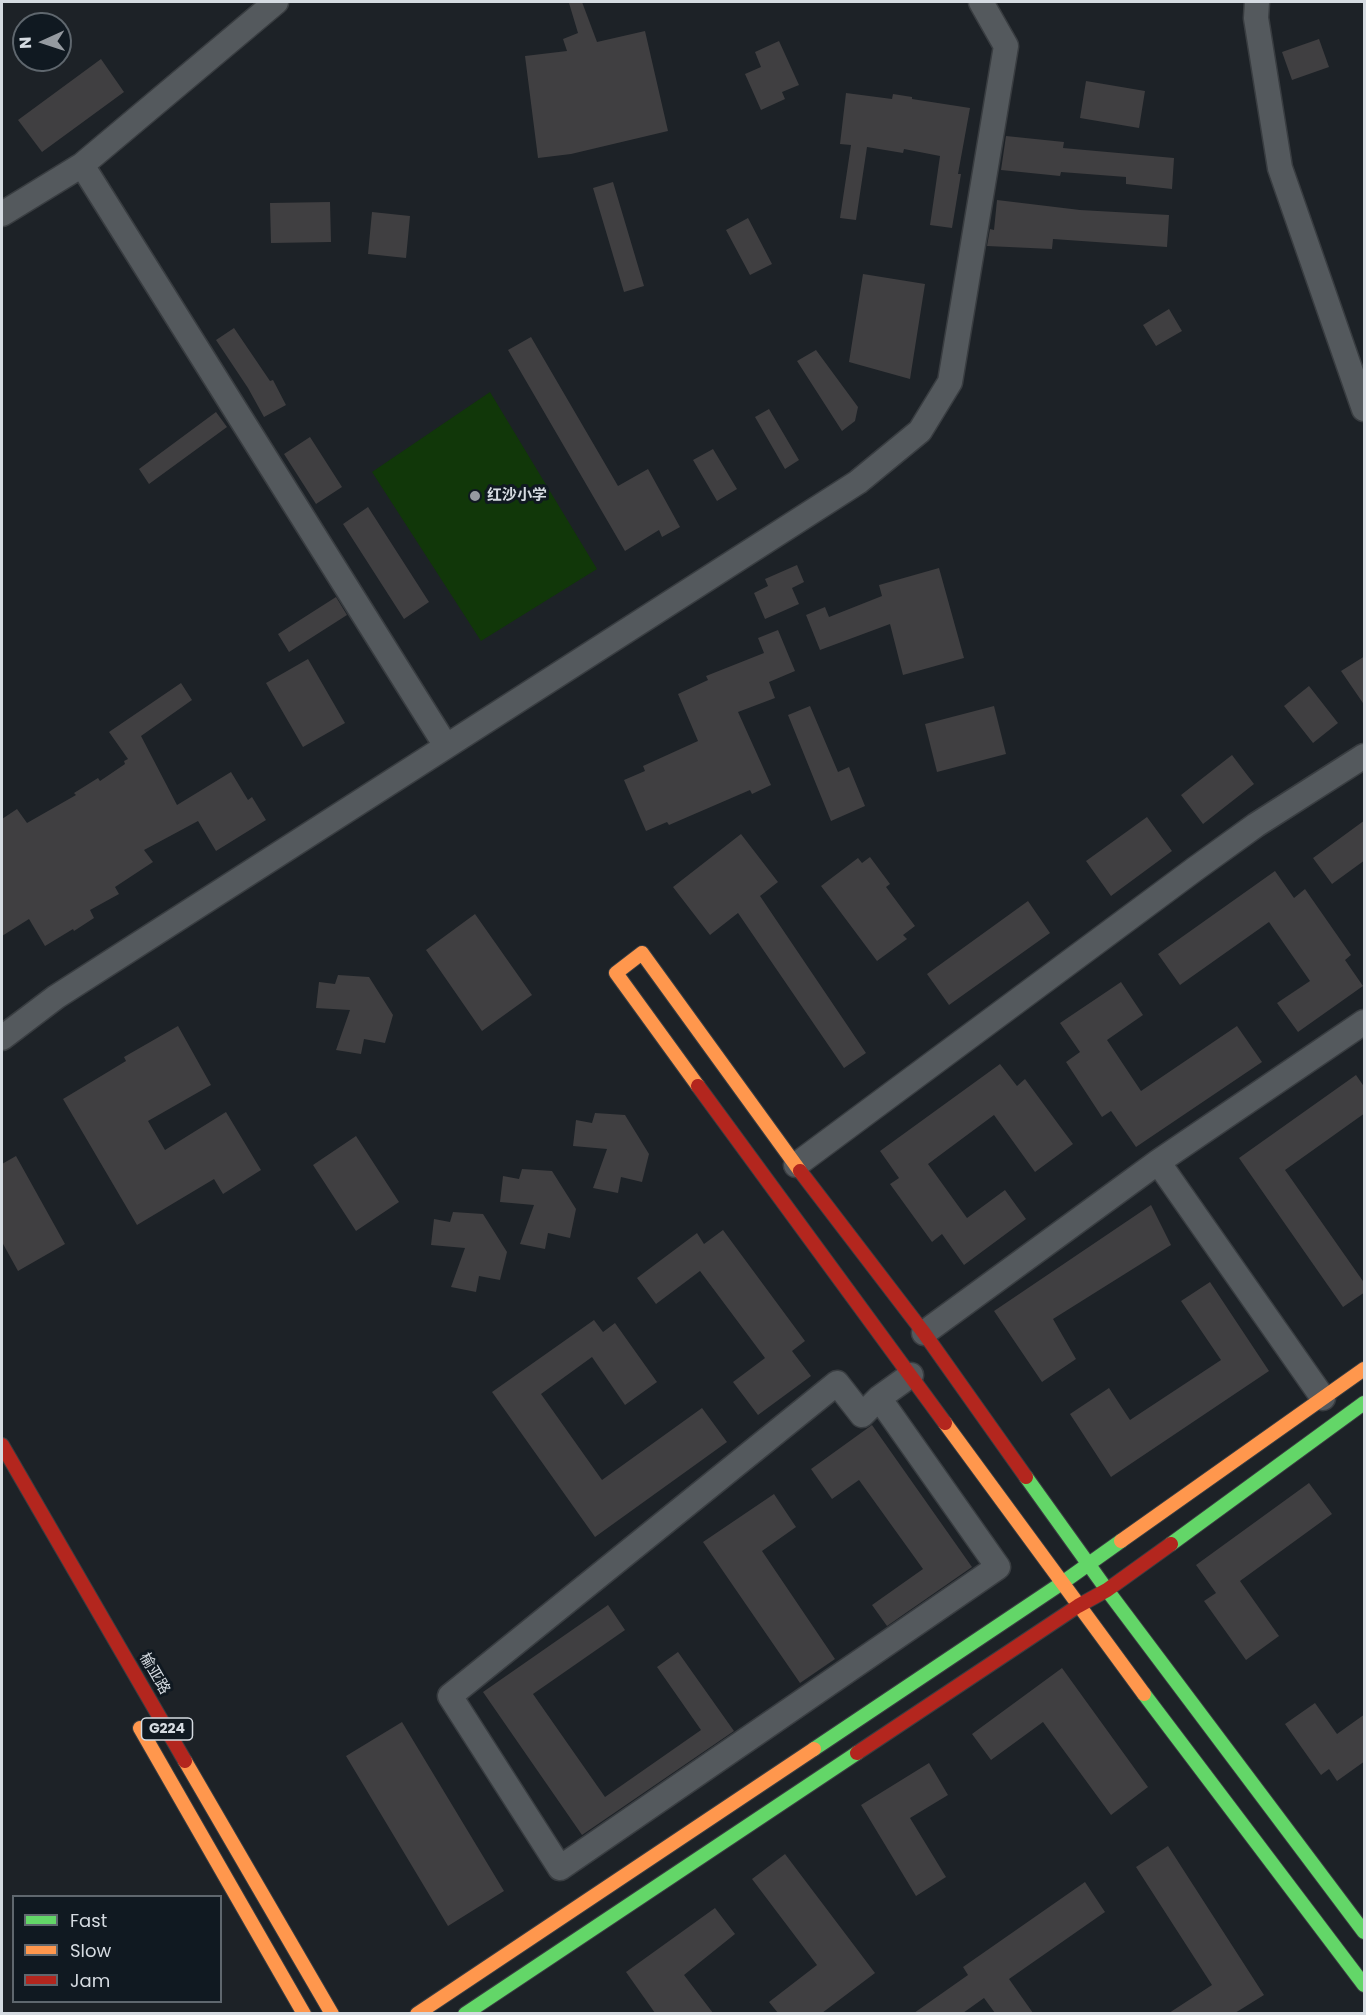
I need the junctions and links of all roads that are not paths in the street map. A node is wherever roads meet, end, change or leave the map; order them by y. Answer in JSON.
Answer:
{"nodes":[{"id":1,"x":276,"y":2,"type":"edge"},
{"id":2,"x":981,"y":2,"type":"edge"},
{"id":3,"x":1257,"y":2,"type":"edge"},
{"id":4,"x":82,"y":165,"type":"junction"},
{"id":5,"x":2,"y":214,"type":"edge"},
{"id":6,"x":1365,"y":409,"type":"edge"},
{"id":7,"x":446,"y":746,"type":"junction"},
{"id":8,"x":1365,"y":756,"type":"edge"},
{"id":9,"x":1365,"y":1022,"type":"edge"},
{"id":10,"x":2,"y":1038,"type":"edge"},
{"id":11,"x":1158,"y":1162,"type":"junction"},
{"id":12,"x":796,"y":1165,"type":"junction"},
{"id":13,"x":924,"y":1333,"type":"junction"},
{"id":14,"x":1365,"y":1370,"type":"edge"},
{"id":15,"x":911,"y":1375,"type":"junction"},
{"id":16,"x":879,"y":1398,"type":"junction"},
{"id":17,"x":1323,"y":1398,"type":"junction"},
{"id":18,"x":1365,"y":1403,"type":"edge"},
{"id":19,"x":2,"y":1445,"type":"edge"},
{"id":20,"x":1088,"y":1564,"type":"junction"},
{"id":21,"x":1062,"y":1582,"type":"junction"},
{"id":22,"x":1107,"y":1590,"type":"junction"},
{"id":23,"x":1078,"y":1606,"type":"junction"},
{"id":24,"x":132,"y":1714,"type":"dead end"},
{"id":25,"x":1365,"y":1932,"type":"edge"},
{"id":26,"x":1365,"y":1985,"type":"edge"},
{"id":27,"x":304,"y":2013,"type":"edge"},
{"id":28,"x":332,"y":2013,"type":"edge"},
{"id":29,"x":417,"y":2013,"type":"edge"},
{"id":30,"x":465,"y":2013,"type":"edge"}],
"edges":[{"from":1,"to":4,"type":"street"},
{"from":2,"to":7,"type":"street"},
{"from":3,"to":6,"type":"street"},
{"from":4,"to":5,"type":"street"},
{"from":4,"to":7,"type":"street"},
{"from":7,"to":10,"type":"street"},
{"from":8,"to":12,"type":"street"},
{"from":9,"to":11,"type":"street"},
{"from":11,"to":13,"type":"street"},
{"from":11,"to":17,"type":"street"},
{"from":12,"to":13,"type":"main road"},
{"from":12,"to":15,"type":"main road"},
{"from":13,"to":20,"type":"main road"},
{"from":14,"to":17,"type":"main road"},
{"from":15,"to":16,"type":"street"},
{"from":15,"to":21,"type":"main road"},
{"from":16,"to":16,"type":"street"},
{"from":17,"to":20,"type":"main road"},
{"from":18,"to":22,"type":"main road"},
{"from":19,"to":28,"type":"main road","name":"榆亚路","number":"G224"},
{"from":20,"to":21,"type":"main road"},
{"from":20,"to":22,"type":"main road"},
{"from":21,"to":23,"type":"main road"},
{"from":21,"to":29,"type":"main road"},
{"from":22,"to":23,"type":"main road"},
{"from":22,"to":25,"type":"main road"},
{"from":23,"to":26,"type":"main road"},
{"from":23,"to":30,"type":"main road"},
{"from":24,"to":27,"type":"main road","number":"G224"}]}
